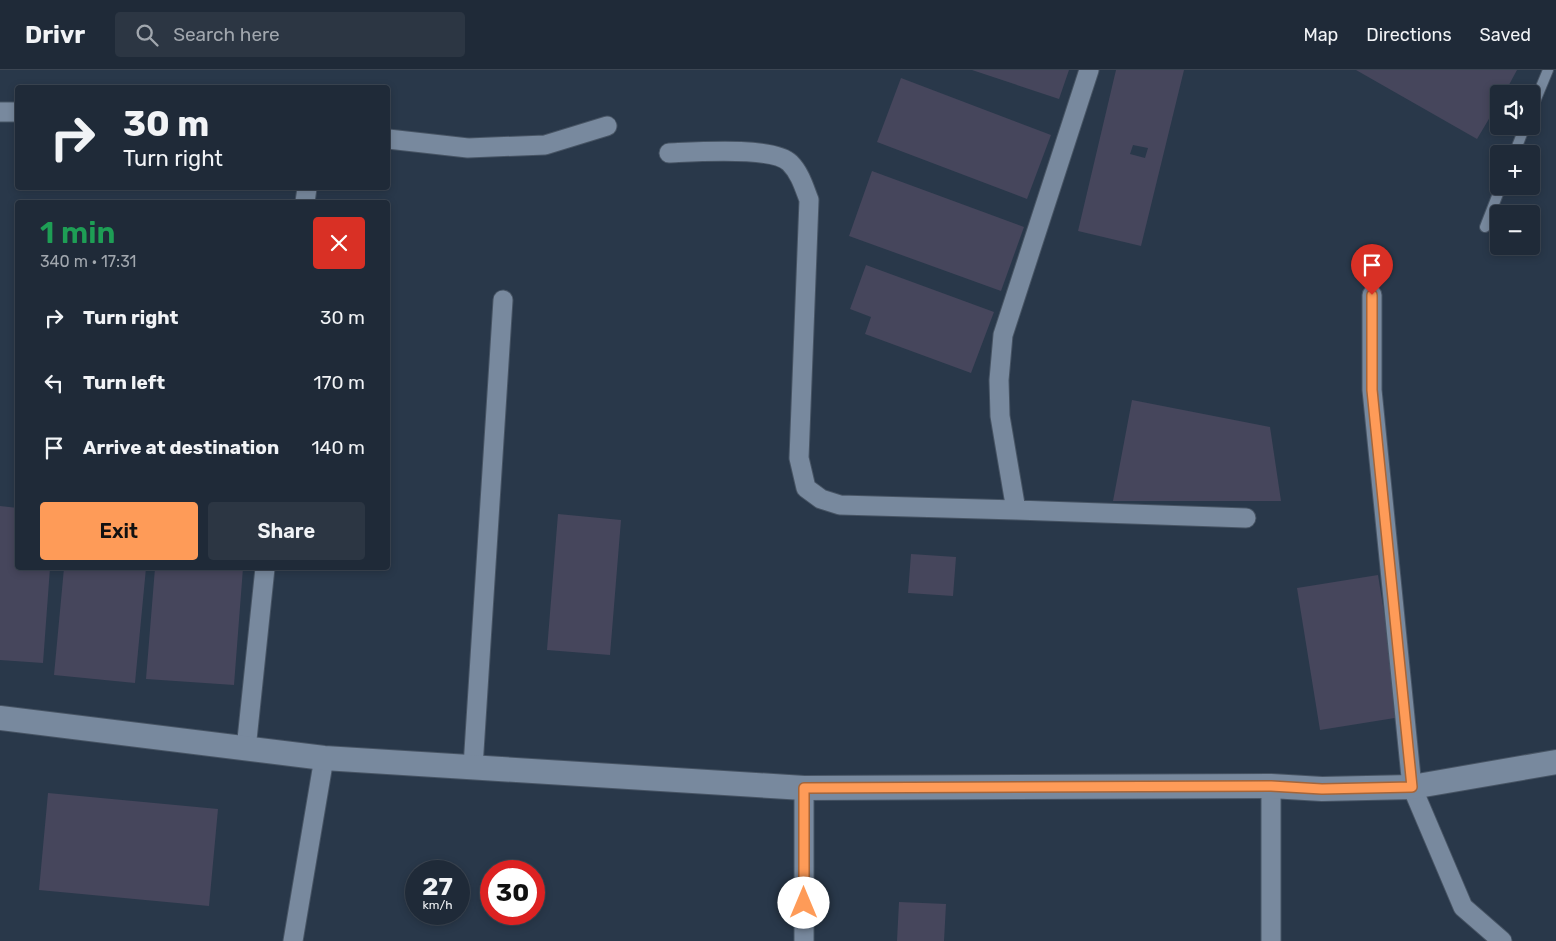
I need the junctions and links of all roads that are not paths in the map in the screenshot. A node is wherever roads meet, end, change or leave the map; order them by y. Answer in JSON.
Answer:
{"nodes":[{"id":1,"x":1089,"y":70,"type":"edge"},
{"id":2,"x":1548,"y":70,"type":"edge"},
{"id":3,"x":1540,"y":89,"type":"edge"},
{"id":4,"x":0,"y":112,"type":"edge"},
{"id":5,"x":15,"y":112,"type":"edge"},
{"id":6,"x":607,"y":126,"type":"dead end"},
{"id":7,"x":390,"y":139,"type":"edge"},
{"id":8,"x":669,"y":152,"type":"dead end"},
{"id":9,"x":1497,"y":195,"type":"edge"},
{"id":10,"x":1484,"y":227,"type":"dead end"},
{"id":11,"x":1372,"y":295,"type":"dead end"},
{"id":12,"x":503,"y":300,"type":"dead end"},
{"id":13,"x":1016,"y":510,"type":"junction"},
{"id":14,"x":1246,"y":518,"type":"dead end"},
{"id":15,"x":265,"y":570,"type":"edge"},
{"id":16,"x":0,"y":718,"type":"edge"},
{"id":17,"x":246,"y":749,"type":"junction"},
{"id":18,"x":324,"y":758,"type":"junction"},
{"id":19,"x":1556,"y":762,"type":"edge"},
{"id":20,"x":473,"y":767,"type":"junction"},
{"id":21,"x":1271,"y":786,"type":"junction"},
{"id":22,"x":1412,"y":787,"type":"junction"},
{"id":23,"x":804,"y":788,"type":"junction"},
{"id":24,"x":292,"y":941,"type":"edge"},
{"id":25,"x":804,"y":941,"type":"edge"},
{"id":26,"x":1271,"y":941,"type":"edge"},
{"id":27,"x":1502,"y":941,"type":"edge"}],
"edges":[{"from":1,"to":13,"type":"street"},
{"from":2,"to":3,"type":"lane"},
{"from":4,"to":5,"type":"street"},
{"from":6,"to":7,"type":"street"},
{"from":8,"to":13,"type":"street"},
{"from":9,"to":10,"type":"lane"},
{"from":11,"to":22,"type":"street"},
{"from":12,"to":20,"type":"street"},
{"from":13,"to":14,"type":"street"},
{"from":15,"to":17,"type":"street"},
{"from":16,"to":17,"type":"street"},
{"from":17,"to":18,"type":"street"},
{"from":18,"to":20,"type":"street"},
{"from":18,"to":24,"type":"street"},
{"from":19,"to":22,"type":"street"},
{"from":20,"to":23,"type":"street"},
{"from":21,"to":22,"type":"street"},
{"from":21,"to":23,"type":"street"},
{"from":21,"to":26,"type":"street"},
{"from":22,"to":27,"type":"street"},
{"from":23,"to":25,"type":"street"}]}
